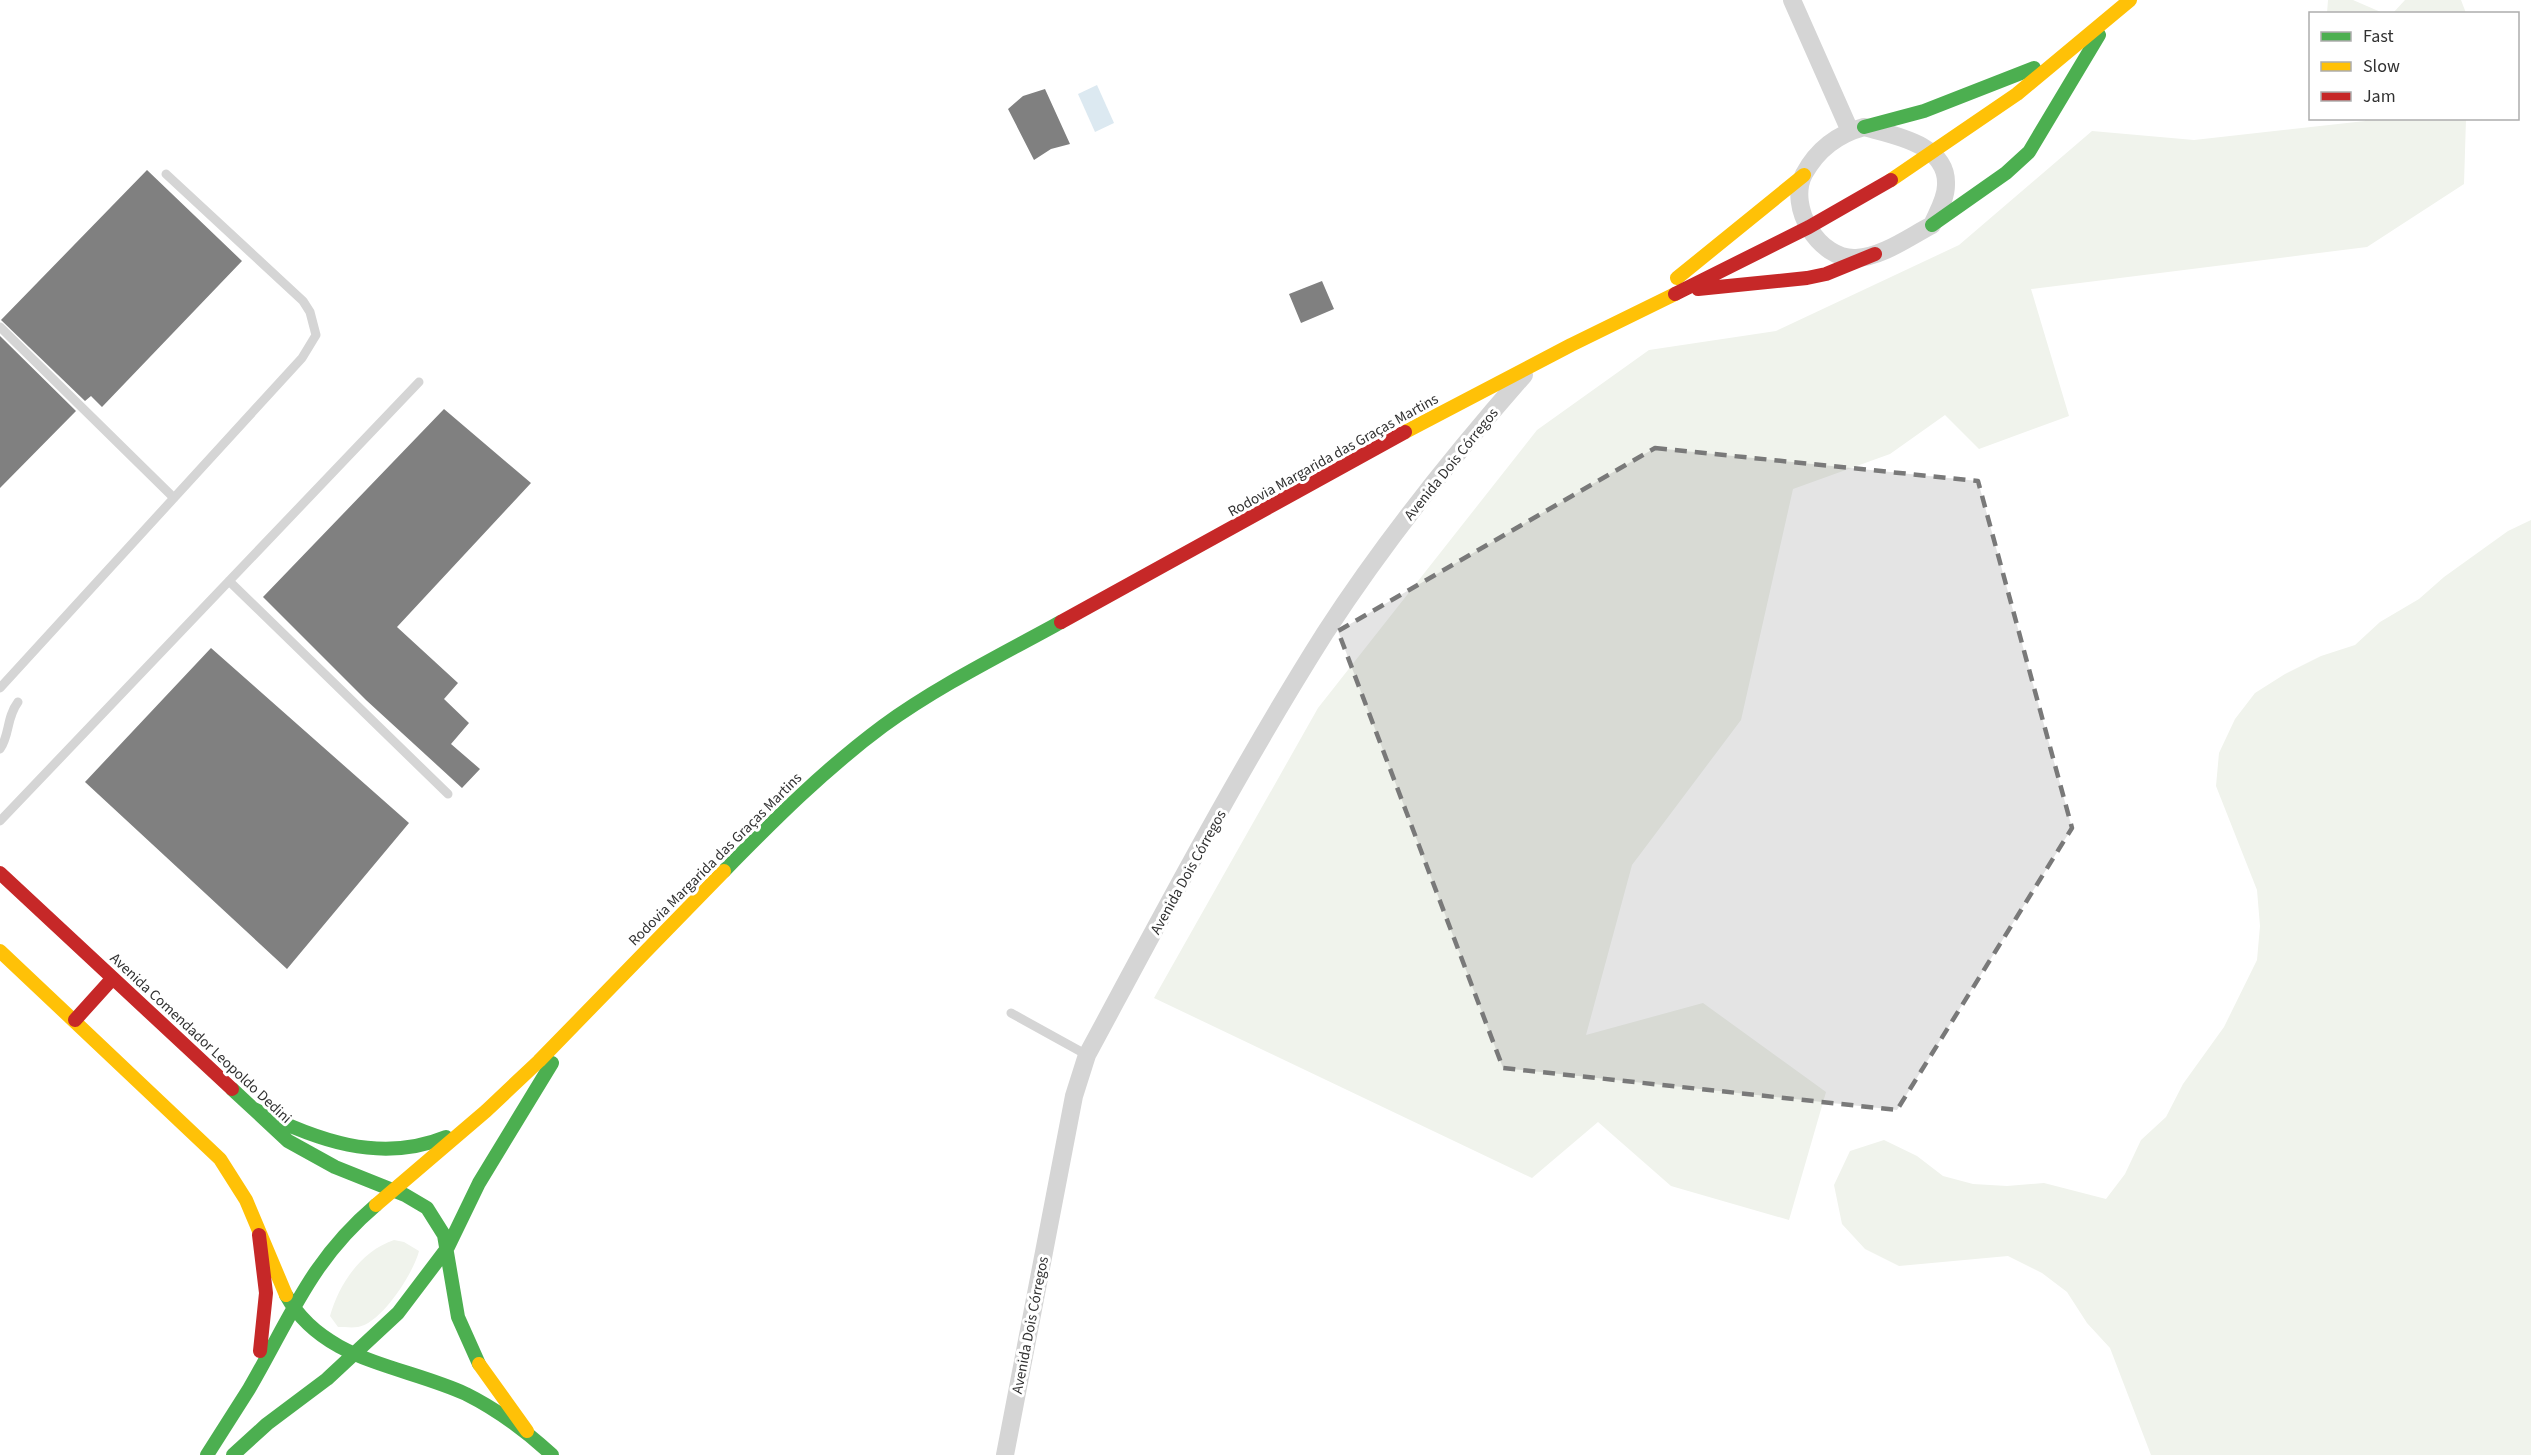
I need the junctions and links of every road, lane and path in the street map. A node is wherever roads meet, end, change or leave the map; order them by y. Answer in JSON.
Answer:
{"nodes":[{"id":1,"x":1792,"y":0,"type":"edge"},
{"id":2,"x":2124,"y":3,"type":"edge"},
{"id":3,"x":2106,"y":22,"type":"junction"},
{"id":4,"x":2064,"y":56,"type":"junction"},
{"id":5,"x":1857,"y":129,"type":"junction"},
{"id":6,"x":1932,"y":153,"type":"junction"},
{"id":7,"x":166,"y":174,"type":"dead end"},
{"id":8,"x":1803,"y":175,"type":"junction"},
{"id":9,"x":1932,"y":225,"type":"junction"},
{"id":10,"x":1809,"y":227,"type":"junction"},
{"id":11,"x":1875,"y":254,"type":"junction"},
{"id":12,"x":1678,"y":291,"type":"junction"},
{"id":13,"x":1664,"y":297,"type":"junction"},
{"id":14,"x":0,"y":327,"type":"edge"},
{"id":15,"x":1535,"y":363,"type":"junction"},
{"id":16,"x":419,"y":382,"type":"dead end"},
{"id":17,"x":174,"y":498,"type":"junction"},
{"id":18,"x":230,"y":581,"type":"junction"},
{"id":19,"x":0,"y":688,"type":"edge"},
{"id":20,"x":18,"y":702,"type":"dead end"},
{"id":21,"x":0,"y":749,"type":"edge"},
{"id":22,"x":448,"y":794,"type":"dead end"},
{"id":23,"x":0,"y":821,"type":"edge"},
{"id":24,"x":0,"y":873,"type":"edge"},
{"id":25,"x":0,"y":951,"type":"edge"},
{"id":26,"x":112,"y":980,"type":"junction"},
{"id":27,"x":598,"y":1002,"type":"junction"},
{"id":28,"x":1011,"y":1013,"type":"dead end"},
{"id":29,"x":75,"y":1020,"type":"junction"},
{"id":30,"x":1087,"y":1056,"type":"junction"},
{"id":31,"x":254,"y":1109,"type":"junction"},
{"id":32,"x":486,"y":1112,"type":"junction"},
{"id":33,"x":393,"y":1191,"type":"junction"},
{"id":34,"x":259,"y":1235,"type":"junction"},
{"id":35,"x":448,"y":1247,"type":"junction"},
{"id":36,"x":293,"y":1305,"type":"junction"},
{"id":37,"x":355,"y":1354,"type":"junction"},
{"id":38,"x":249,"y":1388,"type":"junction"},
{"id":39,"x":527,"y":1431,"type":"junction"},
{"id":40,"x":207,"y":1455,"type":"edge"},
{"id":41,"x":233,"y":1455,"type":"edge"},
{"id":42,"x":552,"y":1455,"type":"edge"},
{"id":43,"x":1005,"y":1455,"type":"edge"}],
"edges":[{"from":1,"to":5,"type":"street"},
{"from":2,"to":3,"type":"main road","name":"Rodovia Margarida das Graças Martins"},
{"from":3,"to":4,"type":"main road","name":"Rodovia Margarida das Graças Martins"},
{"from":3,"to":9,"type":"main road"},
{"from":4,"to":5,"type":"main road"},
{"from":4,"to":6,"type":"main road","name":"Rodovia Margarida das Graças Martins"},
{"from":5,"to":6,"type":"street"},
{"from":5,"to":8,"type":"street"},
{"from":6,"to":9,"type":"street"},
{"from":6,"to":10,"type":"main road","name":"Rodovia Margarida das Graças Martins"},
{"from":7,"to":17,"type":"lane"},
{"from":8,"to":10,"type":"street"},
{"from":8,"to":13,"type":"main road"},
{"from":9,"to":11,"type":"street"},
{"from":10,"to":11,"type":"street"},
{"from":10,"to":12,"type":"main road","name":"Rodovia Margarida das Graças Martins"},
{"from":11,"to":12,"type":"main road"},
{"from":12,"to":13,"type":"main road","name":"Rodovia Margarida das Graças Martins"},
{"from":13,"to":15,"type":"main road","name":"Rodovia Margarida das Graças Martins"},
{"from":14,"to":17,"type":"lane"},
{"from":15,"to":27,"type":"main road","name":"Rodovia Margarida das Graças Martins"},
{"from":15,"to":30,"type":"street","name":"Avenida Dois Córregos"},
{"from":16,"to":18,"type":"lane"},
{"from":17,"to":19,"type":"lane"},
{"from":18,"to":22,"type":"lane"},
{"from":18,"to":23,"type":"lane"},
{"from":20,"to":21,"type":"lane"},
{"from":24,"to":26,"type":"main road","name":"Avenida Comendador Leopoldo Dedini"},
{"from":25,"to":29,"type":"main road"},
{"from":26,"to":29,"type":"main road"},
{"from":26,"to":31,"type":"main road","name":"Avenida Comendador Leopoldo Dedini"},
{"from":27,"to":32,"type":"main road","name":"Rodovia Margarida das Graças Martins"},
{"from":27,"to":35,"type":"main road","name":"Rodovia Margarida das Graças Martins"},
{"from":28,"to":30,"type":"lane"},
{"from":29,"to":34,"type":"main road"},
{"from":30,"to":43,"type":"street","name":"Avenida Dois Córregos"},
{"from":31,"to":32,"type":"main road"},
{"from":31,"to":33,"type":"main road","name":"Avenida Comendador Leopoldo Dedini"},
{"from":32,"to":33,"type":"main road","name":"Rodovia Margarida das Graças Martins"},
{"from":33,"to":35,"type":"main road","name":"Avenida Comendador Leopoldo Dedini"},
{"from":33,"to":36,"type":"main road","name":"Rodovia Margarida das Graças Martins"},
{"from":34,"to":36,"type":"main road"},
{"from":34,"to":38,"type":"main road"},
{"from":35,"to":37,"type":"main road","name":"Rodovia Margarida das Graças Martins"},
{"from":35,"to":39,"type":"main road"},
{"from":36,"to":37,"type":"main road"},
{"from":36,"to":38,"type":"main road","name":"Rodovia Margarida das Graças Martins"},
{"from":37,"to":39,"type":"main road"},
{"from":37,"to":41,"type":"main road","name":"Rodovia Margarida das Graças Martins"},
{"from":38,"to":40,"type":"main road","name":"Rodovia Margarida das Graças Martins"},
{"from":39,"to":42,"type":"main road"}]}
